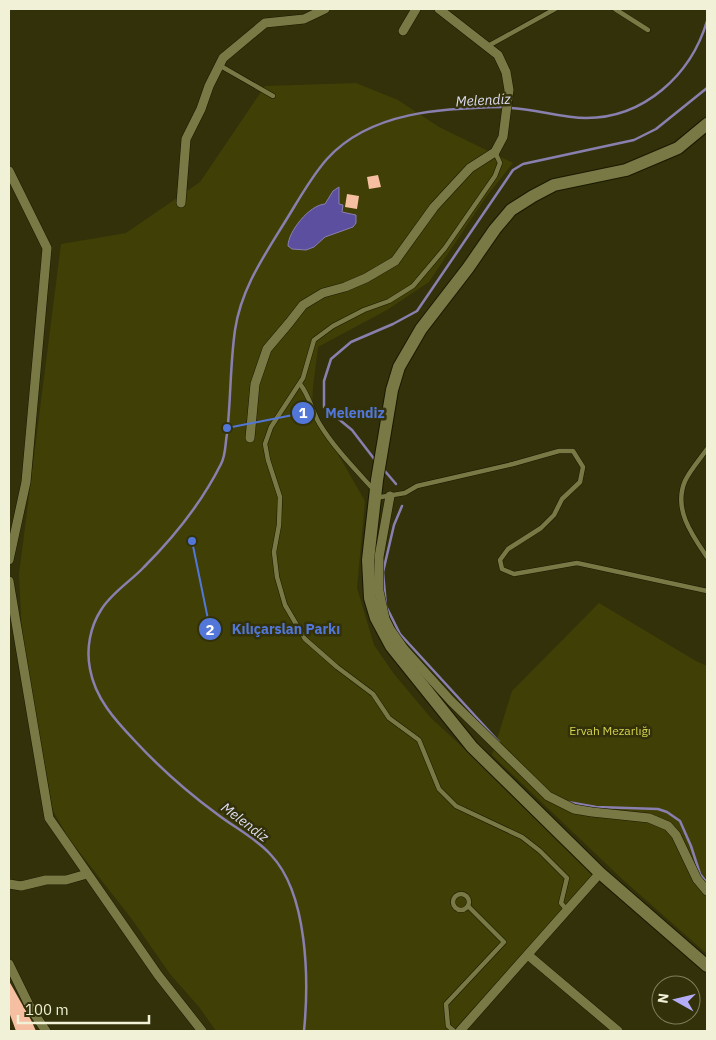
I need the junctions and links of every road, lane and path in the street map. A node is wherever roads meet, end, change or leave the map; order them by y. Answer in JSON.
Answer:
{"nodes":[{"id":1,"x":325,"y":9,"type":"edge"},
{"id":2,"x":416,"y":9,"type":"edge"},
{"id":3,"x":439,"y":9,"type":"edge"},
{"id":4,"x":555,"y":9,"type":"edge"},
{"id":5,"x":615,"y":9,"type":"edge"},
{"id":6,"x":648,"y":30,"type":"dead end"},
{"id":7,"x":403,"y":31,"type":"dead end"},
{"id":8,"x":488,"y":46,"type":"junction"},
{"id":9,"x":220,"y":65,"type":"junction"},
{"id":10,"x":273,"y":96,"type":"dead end"},
{"id":11,"x":707,"y":124,"type":"edge"},
{"id":12,"x":495,"y":152,"type":"junction"},
{"id":13,"x":9,"y":171,"type":"edge"},
{"id":14,"x":181,"y":203,"type":"dead end"},
{"id":15,"x":300,"y":384,"type":"junction"},
{"id":16,"x":250,"y":438,"type":"dead end"},
{"id":17,"x":707,"y":449,"type":"edge"},
{"id":18,"x":375,"y":490,"type":"junction"},
{"id":19,"x":390,"y":496,"type":"junction"},
{"id":20,"x":12,"y":542,"type":"edge"},
{"id":21,"x":707,"y":557,"type":"edge"},
{"id":22,"x":9,"y":560,"type":"edge"},
{"id":23,"x":9,"y":581,"type":"edge"},
{"id":24,"x":707,"y":590,"type":"edge"},
{"id":25,"x":600,"y":873,"type":"junction"},
{"id":26,"x":87,"y":874,"type":"junction"},
{"id":27,"x":9,"y":884,"type":"edge"},
{"id":28,"x":707,"y":891,"type":"edge"},
{"id":29,"x":468,"y":906,"type":"dead end"},
{"id":30,"x":567,"y":910,"type":"junction"},
{"id":31,"x":528,"y":954,"type":"junction"},
{"id":32,"x":9,"y":964,"type":"edge"},
{"id":33,"x":707,"y":966,"type":"edge"},
{"id":34,"x":46,"y":1031,"type":"edge"},
{"id":35,"x":202,"y":1031,"type":"edge"},
{"id":36,"x":454,"y":1031,"type":"edge"},
{"id":37,"x":460,"y":1031,"type":"edge"},
{"id":38,"x":618,"y":1031,"type":"edge"}],
"edges":[{"from":1,"to":9,"type":"street"},
{"from":2,"to":7,"type":"street"},
{"from":3,"to":8,"type":"street"},
{"from":4,"to":8,"type":"lane"},
{"from":5,"to":6,"type":"lane"},
{"from":8,"to":12,"type":"street"},
{"from":9,"to":10,"type":"lane"},
{"from":9,"to":14,"type":"street"},
{"from":11,"to":18,"type":"main road"},
{"from":12,"to":15,"type":"lane"},
{"from":12,"to":16,"type":"street"},
{"from":13,"to":20,"type":"street"},
{"from":15,"to":18,"type":"lane"},
{"from":15,"to":30,"type":"lane"},
{"from":17,"to":21,"type":"lane"},
{"from":18,"to":19,"type":"lane"},
{"from":18,"to":25,"type":"main road"},
{"from":19,"to":24,"type":"lane"},
{"from":19,"to":28,"type":"street"},
{"from":20,"to":22,"type":"street"},
{"from":23,"to":26,"type":"street"},
{"from":25,"to":30,"type":"street"},
{"from":25,"to":33,"type":"main road"},
{"from":26,"to":27,"type":"street"},
{"from":26,"to":35,"type":"street"},
{"from":29,"to":36,"type":"lane"},
{"from":30,"to":31,"type":"street"},
{"from":31,"to":37,"type":"street"},
{"from":31,"to":38,"type":"street"},
{"from":32,"to":34,"type":"street"}]}
